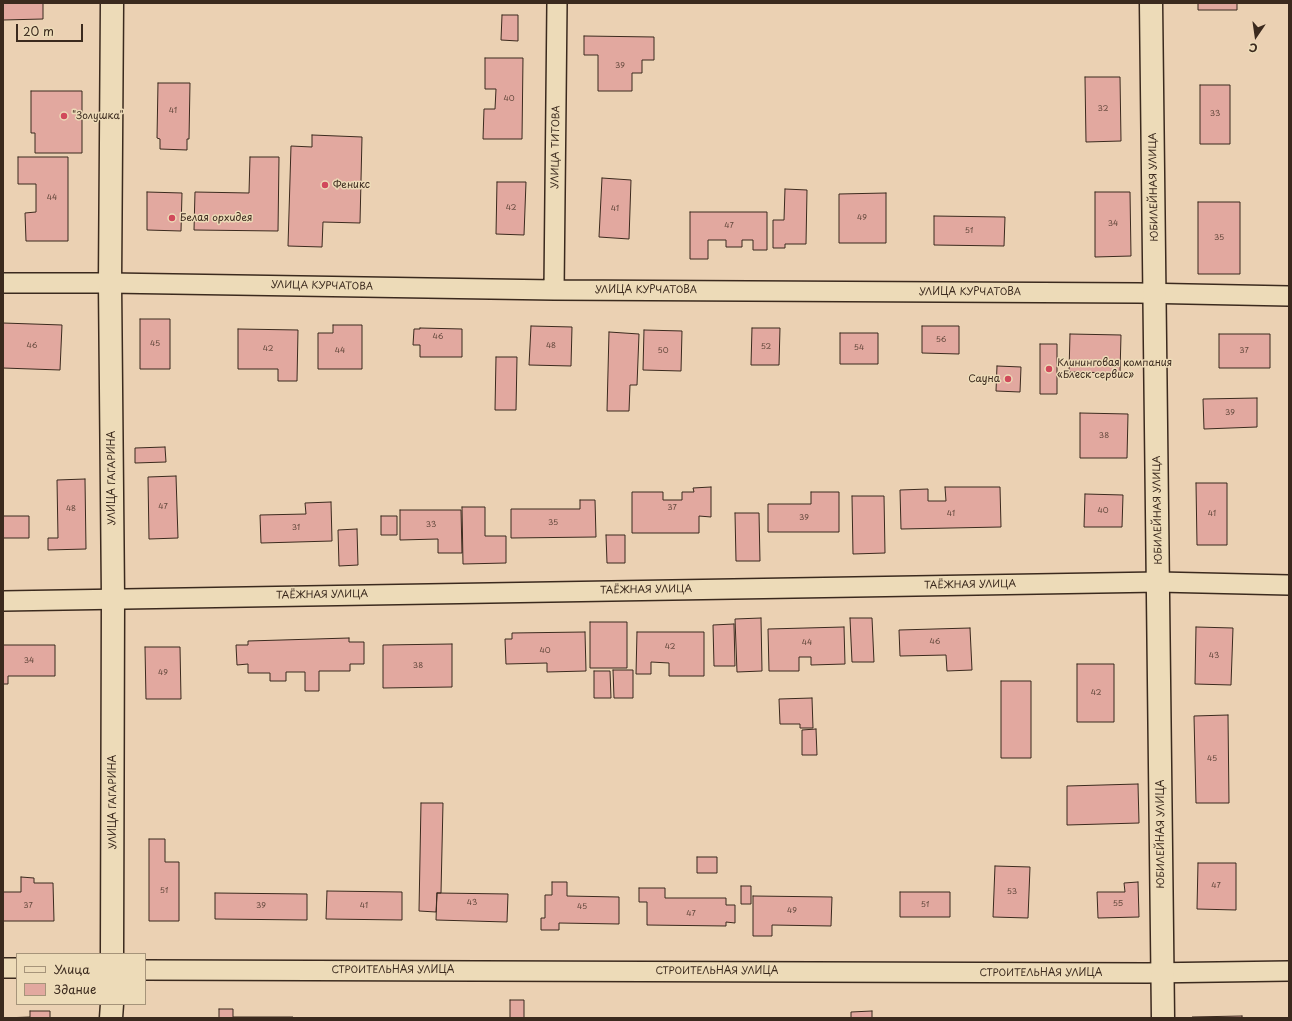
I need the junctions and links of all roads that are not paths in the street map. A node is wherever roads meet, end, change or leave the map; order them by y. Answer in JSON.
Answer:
{"nodes":[{"id":1,"x":112,"y":3,"type":"edge"},
{"id":2,"x":557,"y":3,"type":"edge"},
{"id":3,"x":1151,"y":3,"type":"edge"},
{"id":4,"x":3,"y":283,"type":"edge"},
{"id":5,"x":110,"y":283,"type":"junction"},
{"id":6,"x":554,"y":290,"type":"junction"},
{"id":7,"x":1156,"y":293,"type":"junction"},
{"id":8,"x":1289,"y":296,"type":"edge"},
{"id":9,"x":1159,"y":582,"type":"junction"},
{"id":10,"x":1289,"y":586,"type":"edge"},
{"id":11,"x":113,"y":598,"type":"junction"},
{"id":12,"x":3,"y":601,"type":"edge"},
{"id":13,"x":112,"y":953,"type":"edge"},
{"id":14,"x":3,"y":968,"type":"edge"},
{"id":15,"x":16,"y":968,"type":"edge"},
{"id":16,"x":146,"y":970,"type":"edge"},
{"id":17,"x":1289,"y":971,"type":"edge"},
{"id":18,"x":1162,"y":973,"type":"junction"},
{"id":19,"x":112,"y":1005,"type":"edge"},
{"id":20,"x":111,"y":1018,"type":"edge"},
{"id":21,"x":1163,"y":1018,"type":"edge"}],
"edges":[{"from":1,"to":5,"type":"street","name":"УЛИЦА ГАГАРИНА"},
{"from":2,"to":6,"type":"street","name":"УЛИЦА ТИТОВА"},
{"from":3,"to":7,"type":"street","name":"ЮБИЛЕЙНАЯ УЛИЦА"},
{"from":4,"to":5,"type":"street","name":"УЛИЦА КУРЧАТОВА"},
{"from":5,"to":6,"type":"street","name":"УЛИЦА КУРЧАТОВА"},
{"from":5,"to":11,"type":"street","name":"УЛИЦА ГАГАРИНА"},
{"from":6,"to":7,"type":"street","name":"УЛИЦА КУРЧАТОВА"},
{"from":7,"to":8,"type":"street","name":"УЛИЦА КУРЧАТОВА"},
{"from":7,"to":9,"type":"street","name":"ЮБИЛЕЙНАЯ УЛИЦА"},
{"from":9,"to":10,"type":"street","name":"ТАЁЖНАЯ УЛИЦА"},
{"from":9,"to":11,"type":"street","name":"ТАЁЖНАЯ УЛИЦА"},
{"from":9,"to":18,"type":"street","name":"ЮБИЛЕЙНАЯ УЛИЦА"},
{"from":11,"to":12,"type":"street","name":"ТАЁЖНАЯ УЛИЦА"},
{"from":11,"to":13,"type":"street","name":"УЛИЦА ГАГАРИНА"},
{"from":14,"to":15,"type":"street"},
{"from":16,"to":18,"type":"street","name":"СТРОИТЕЛЬНАЯ УЛИЦА"},
{"from":17,"to":18,"type":"street","name":"СТРОИТЕЛЬНАЯ УЛИЦА"},
{"from":18,"to":21,"type":"street","name":"ЮБИЛЕЙНАЯ УЛИЦА"},
{"from":19,"to":20,"type":"street"}]}
